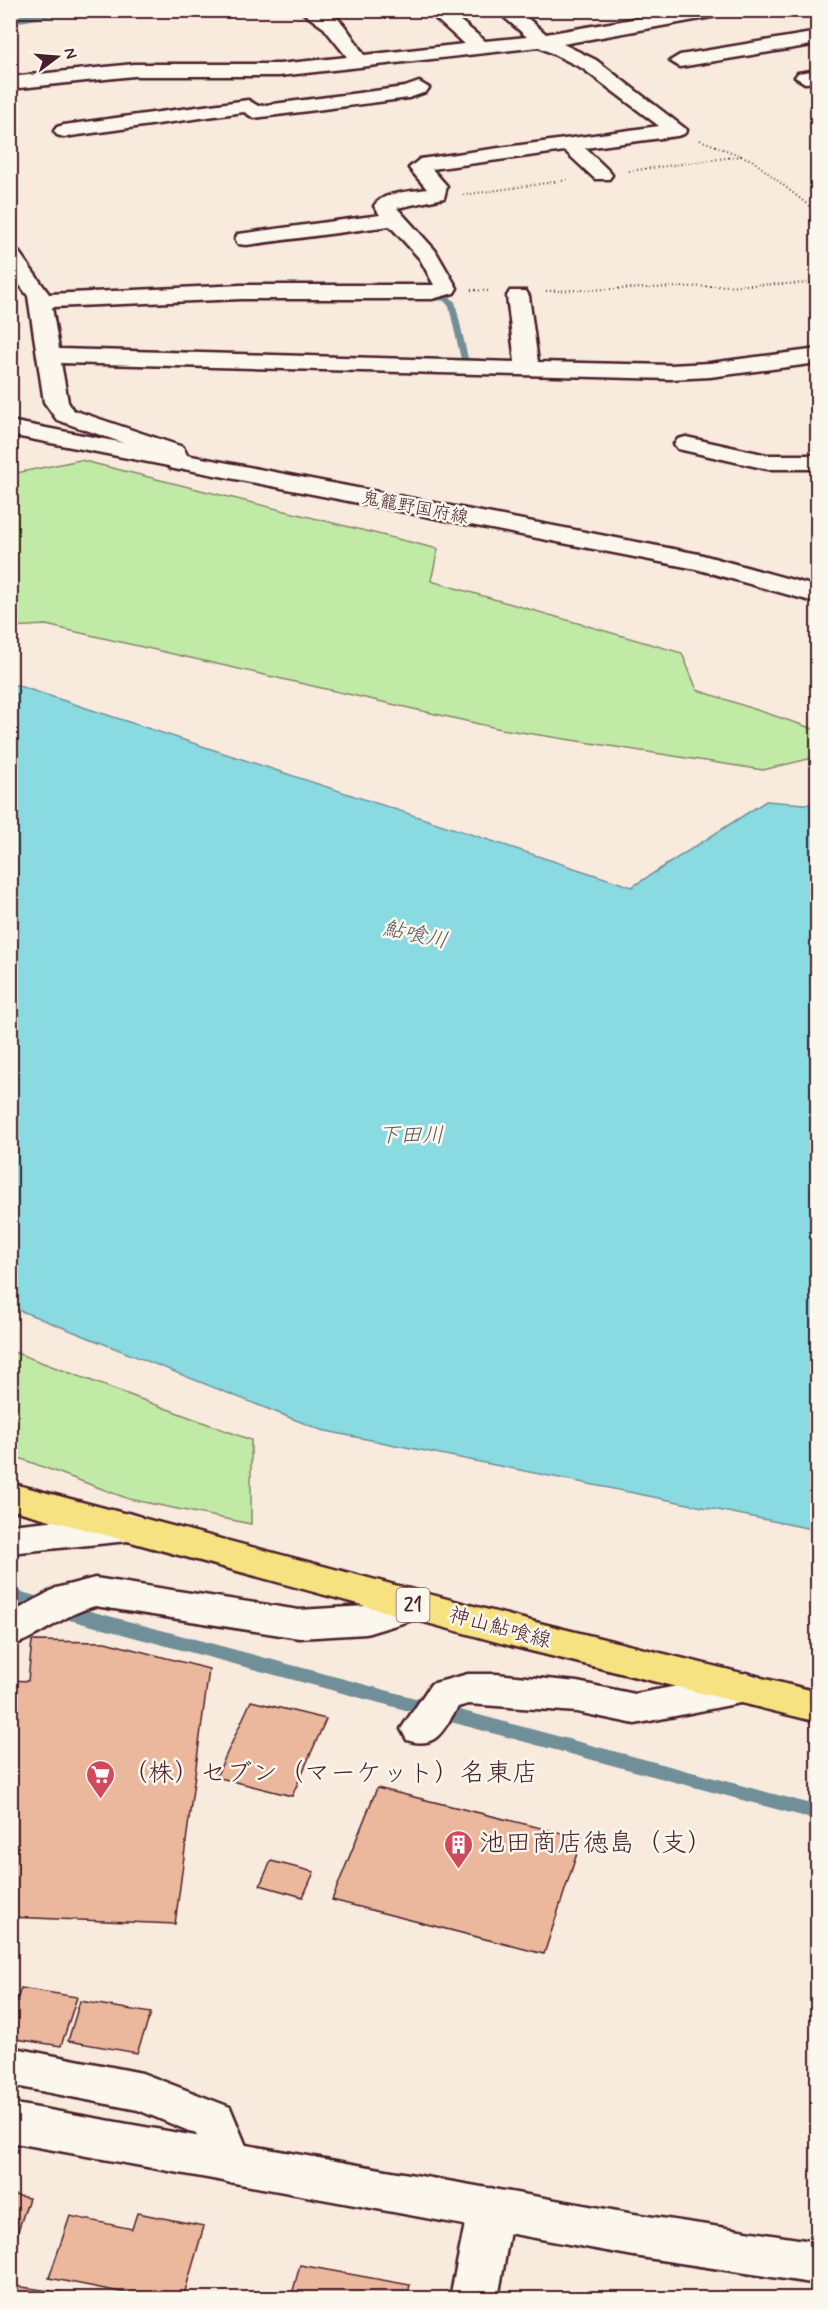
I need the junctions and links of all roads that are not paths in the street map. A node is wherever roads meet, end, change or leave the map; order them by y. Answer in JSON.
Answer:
{"nodes":[{"id":1,"x":308,"y":10,"type":"edge"},
{"id":2,"x":435,"y":10,"type":"edge"},
{"id":3,"x":505,"y":10,"type":"edge"},
{"id":4,"x":717,"y":10,"type":"edge"},
{"id":5,"x":818,"y":38,"type":"edge"},
{"id":6,"x":542,"y":40,"type":"junction"},
{"id":7,"x":480,"y":46,"type":"junction"},
{"id":8,"x":725,"y":53,"type":"junction"},
{"id":9,"x":680,"y":60,"type":"dead end"},
{"id":10,"x":359,"y":61,"type":"junction"},
{"id":11,"x":749,"y":69,"type":"dead end"},
{"id":12,"x":183,"y":70,"type":"junction"},
{"id":13,"x":10,"y":82,"type":"edge"},
{"id":14,"x":419,"y":88,"type":"dead end"},
{"id":15,"x":254,"y":112,"type":"junction"},
{"id":16,"x":63,"y":131,"type":"dead end"},
{"id":17,"x":568,"y":143,"type":"junction"},
{"id":18,"x":602,"y":175,"type":"dead end"},
{"id":19,"x":394,"y":219,"type":"junction"},
{"id":20,"x":246,"y":239,"type":"dead end"},
{"id":21,"x":14,"y":264,"type":"edge"},
{"id":22,"x":518,"y":293,"type":"road end"},
{"id":23,"x":40,"y":301,"type":"junction"},
{"id":24,"x":48,"y":356,"type":"junction"},
{"id":25,"x":818,"y":356,"type":"edge"},
{"id":26,"x":527,"y":369,"type":"junction"},
{"id":27,"x":10,"y":428,"type":"edge"},
{"id":28,"x":686,"y":444,"type":"dead end"},
{"id":29,"x":818,"y":462,"type":"edge"},
{"id":30,"x":179,"y":464,"type":"junction"},
{"id":31,"x":818,"y":595,"type":"edge"},
{"id":32,"x":10,"y":1496,"type":"edge"},
{"id":33,"x":128,"y":1527,"type":"junction"},
{"id":34,"x":10,"y":1539,"type":"edge"},
{"id":35,"x":416,"y":1605,"type":"junction"},
{"id":36,"x":18,"y":1627,"type":"edge"},
{"id":37,"x":746,"y":1688,"type":"junction"},
{"id":38,"x":818,"y":1707,"type":"edge"},
{"id":39,"x":421,"y":1729,"type":"dead end"},
{"id":40,"x":10,"y":2066,"type":"edge"},
{"id":41,"x":10,"y":2122,"type":"edge"},
{"id":42,"x":230,"y":2163,"type":"junction"},
{"id":43,"x":491,"y":2209,"type":"junction"},
{"id":44,"x":818,"y":2263,"type":"edge"},
{"id":45,"x":474,"y":2298,"type":"edge"}],
"edges":[{"from":1,"to":10,"type":"street"},
{"from":2,"to":7,"type":"street"},
{"from":3,"to":6,"type":"street"},
{"from":4,"to":6,"type":"street"},
{"from":5,"to":8,"type":"street"},
{"from":6,"to":7,"type":"street"},
{"from":6,"to":17,"type":"street"},
{"from":7,"to":10,"type":"street"},
{"from":8,"to":9,"type":"street"},
{"from":8,"to":11,"type":"street"},
{"from":10,"to":12,"type":"street"},
{"from":12,"to":13,"type":"street"},
{"from":12,"to":15,"type":"street"},
{"from":14,"to":15,"type":"street"},
{"from":15,"to":16,"type":"street"},
{"from":17,"to":18,"type":"street"},
{"from":17,"to":19,"type":"street"},
{"from":19,"to":20,"type":"street"},
{"from":19,"to":23,"type":"street"},
{"from":21,"to":23,"type":"street"},
{"from":22,"to":26,"type":"street"},
{"from":23,"to":24,"type":"street"},
{"from":24,"to":26,"type":"street"},
{"from":24,"to":30,"type":"street"},
{"from":25,"to":26,"type":"street"},
{"from":27,"to":30,"type":"street","name":"鬼籠野国府線"},
{"from":28,"to":29,"type":"street"},
{"from":30,"to":31,"type":"street","name":"鬼籠野国府線"},
{"from":32,"to":33,"type":"main road","name":"神山鮎喰線","number":"21"},
{"from":33,"to":34,"type":"street"},
{"from":33,"to":35,"type":"main road","name":"神山鮎喰線","number":"21"},
{"from":35,"to":36,"type":"street"},
{"from":35,"to":37,"type":"main road","name":"神山鮎喰線","number":"21"},
{"from":37,"to":38,"type":"main road","name":"神山鮎喰線","number":"21"},
{"from":37,"to":39,"type":"street"},
{"from":40,"to":42,"type":"street"},
{"from":41,"to":42,"type":"street"},
{"from":42,"to":43,"type":"street"},
{"from":43,"to":44,"type":"street"},
{"from":43,"to":45,"type":"street"}]}
